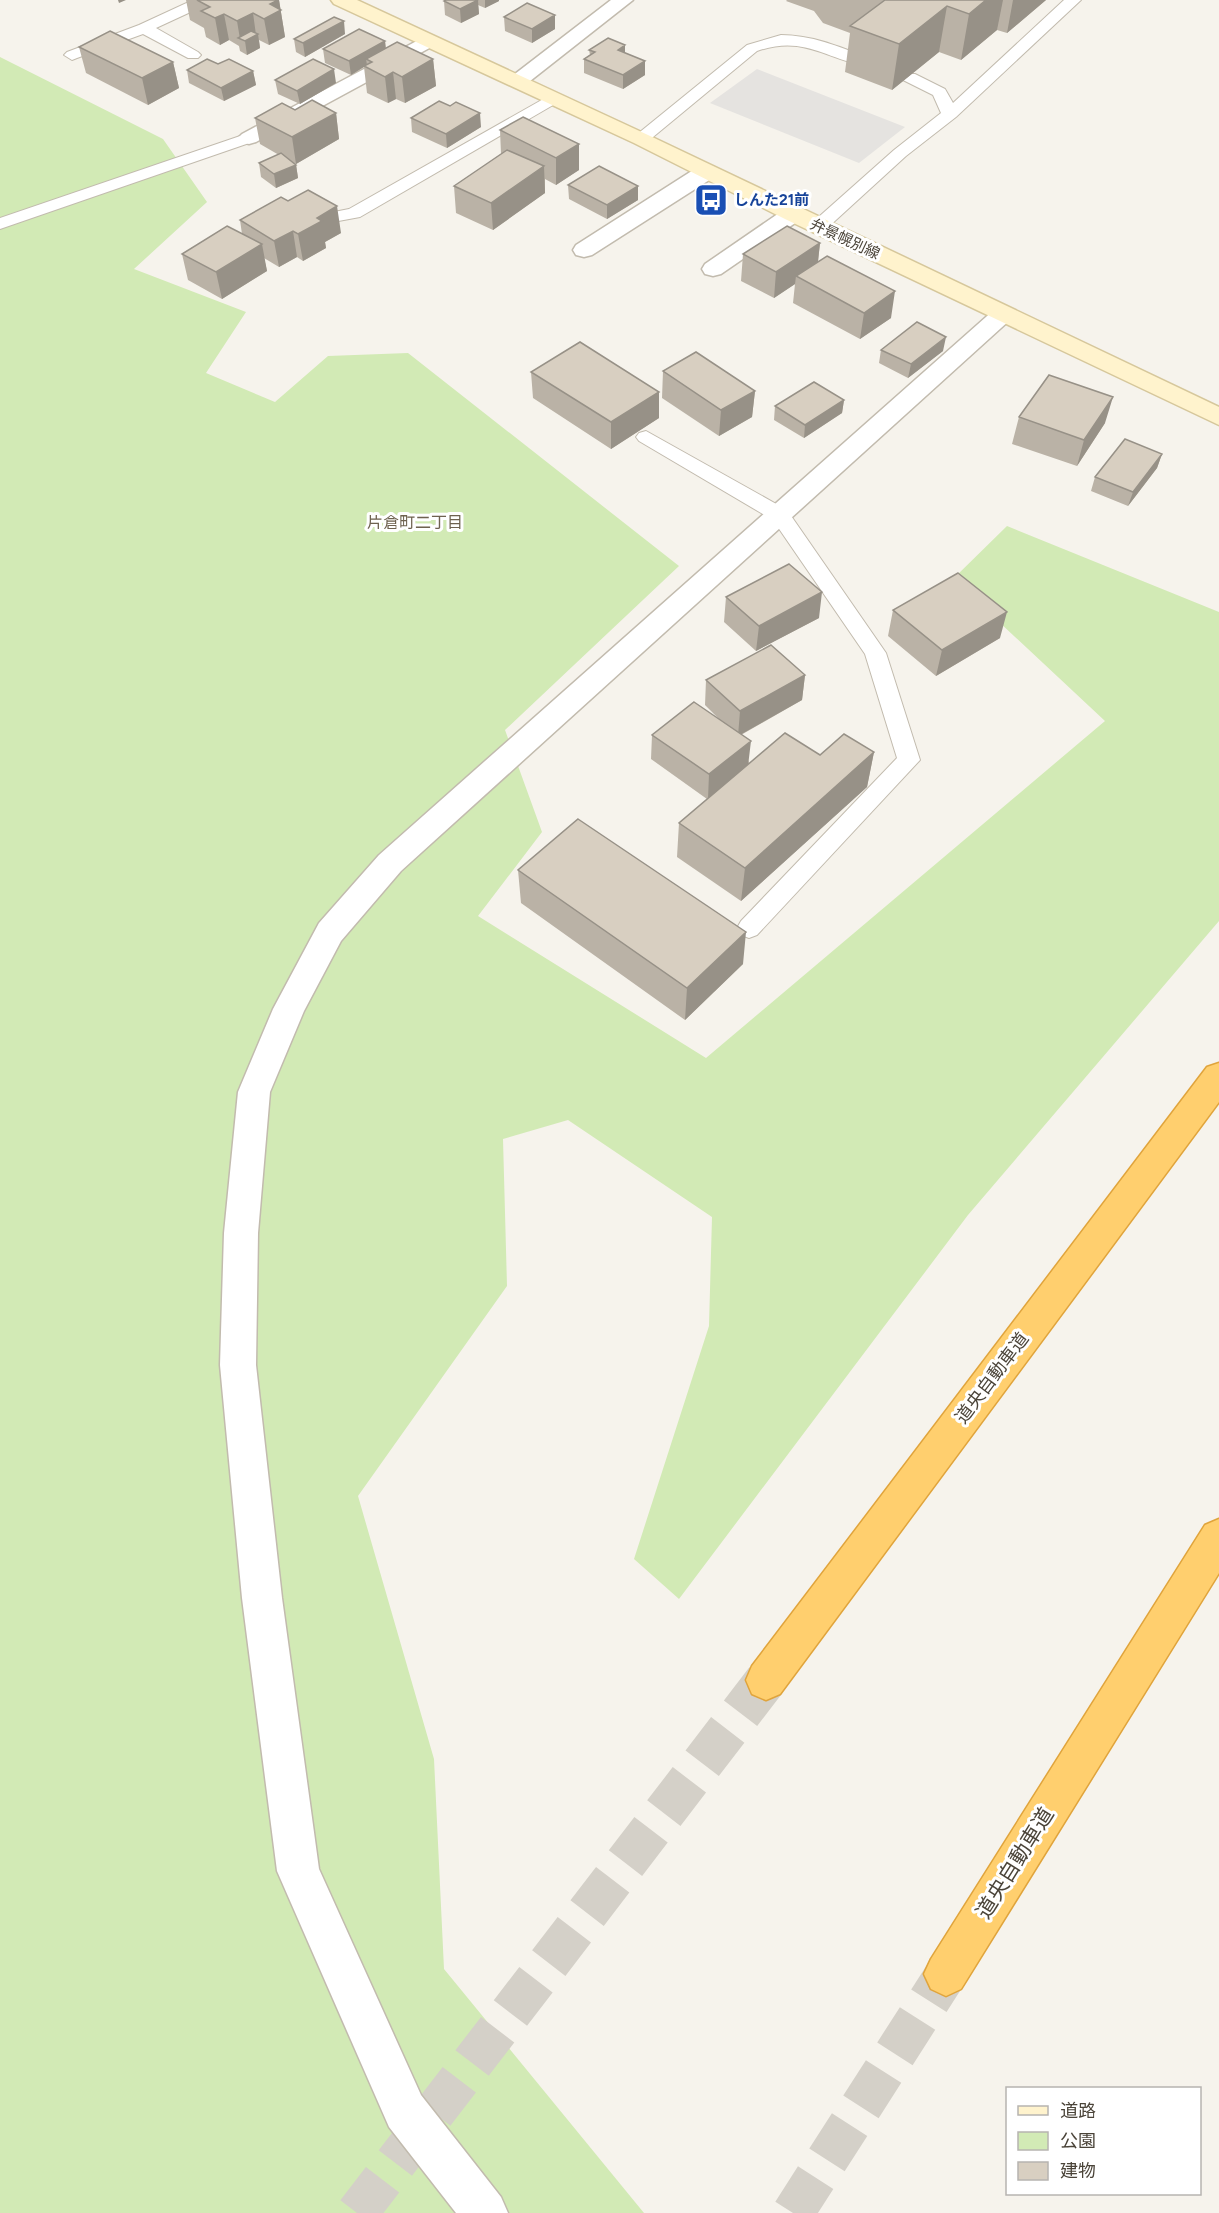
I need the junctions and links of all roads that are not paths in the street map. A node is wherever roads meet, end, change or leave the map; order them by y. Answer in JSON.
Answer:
{"nodes":[{"id":1,"x":205,"y":0,"type":"edge"},
{"id":2,"x":341,"y":0,"type":"edge"},
{"id":3,"x":623,"y":0,"type":"edge"},
{"id":4,"x":1073,"y":0,"type":"edge"},
{"id":5,"x":144,"y":28,"type":"junction"},
{"id":6,"x":428,"y":41,"type":"junction"},
{"id":7,"x":193,"y":55,"type":"dead end"},
{"id":8,"x":72,"y":56,"type":"dead end"},
{"id":9,"x":860,"y":60,"type":"edge"},
{"id":10,"x":909,"y":77,"type":"edge"},
{"id":11,"x":518,"y":81,"type":"junction"},
{"id":12,"x":554,"y":98,"type":"junction"},
{"id":13,"x":950,"y":114,"type":"junction"},
{"id":14,"x":249,"y":138,"type":"joint"},
{"id":15,"x":641,"y":139,"type":"junction"},
{"id":16,"x":706,"y":172,"type":"junction"},
{"id":17,"x":285,"y":213,"type":"edge"},
{"id":18,"x":793,"y":214,"type":"junction"},
{"id":19,"x":0,"y":224,"type":"edge"},
{"id":20,"x":819,"y":226,"type":"junction"},
{"id":21,"x":584,"y":250,"type":"dead end"},
{"id":22,"x":713,"y":269,"type":"dead end"},
{"id":23,"x":1003,"y":314,"type":"junction"},
{"id":24,"x":1219,"y":417,"type":"edge"},
{"id":25,"x":646,"y":437,"type":"dead end"},
{"id":26,"x":780,"y":515,"type":"junction"},
{"id":27,"x":749,"y":928,"type":"dead end"},
{"id":28,"x":1219,"y":1077,"type":"edge"},
{"id":29,"x":1219,"y":1538,"type":"edge"},
{"id":30,"x":766,"y":1680,"type":"tunnel mouth"},
{"id":31,"x":946,"y":1974,"type":"tunnel mouth"},
{"id":32,"x":485,"y":2213,"type":"edge"}],
"edges":[{"from":1,"to":5,"type":"lane"},
{"from":2,"to":6,"type":"main road","name":"弁景幌別線"},
{"from":3,"to":11,"type":"street"},
{"from":4,"to":13,"type":"lane"},
{"from":5,"to":7,"type":"lane"},
{"from":5,"to":8,"type":"lane"},
{"from":6,"to":11,"type":"main road","name":"弁景幌別線"},
{"from":6,"to":14,"type":"street"},
{"from":9,"to":15,"type":"lane"},
{"from":10,"to":13,"type":"lane"},
{"from":11,"to":12,"type":"main road","name":"弁景幌別線"},
{"from":12,"to":15,"type":"main road","name":"弁景幌別線"},
{"from":12,"to":17,"type":"lane"},
{"from":13,"to":20,"type":"lane"},
{"from":14,"to":19,"type":"lane"},
{"from":15,"to":16,"type":"main road","name":"弁景幌別線"},
{"from":16,"to":18,"type":"main road","name":"弁景幌別線"},
{"from":16,"to":21,"type":"street"},
{"from":18,"to":20,"type":"main road","name":"弁景幌別線"},
{"from":18,"to":22,"type":"street"},
{"from":20,"to":23,"type":"main road","name":"弁景幌別線"},
{"from":23,"to":24,"type":"main road","name":"弁景幌別線"},
{"from":23,"to":26,"type":"street"},
{"from":25,"to":26,"type":"lane"},
{"from":26,"to":27,"type":"lane"},
{"from":26,"to":32,"type":"street"},
{"from":28,"to":30,"type":"highway","name":"道央自動車道"},
{"from":29,"to":31,"type":"highway","name":"道央自動車道"}]}
